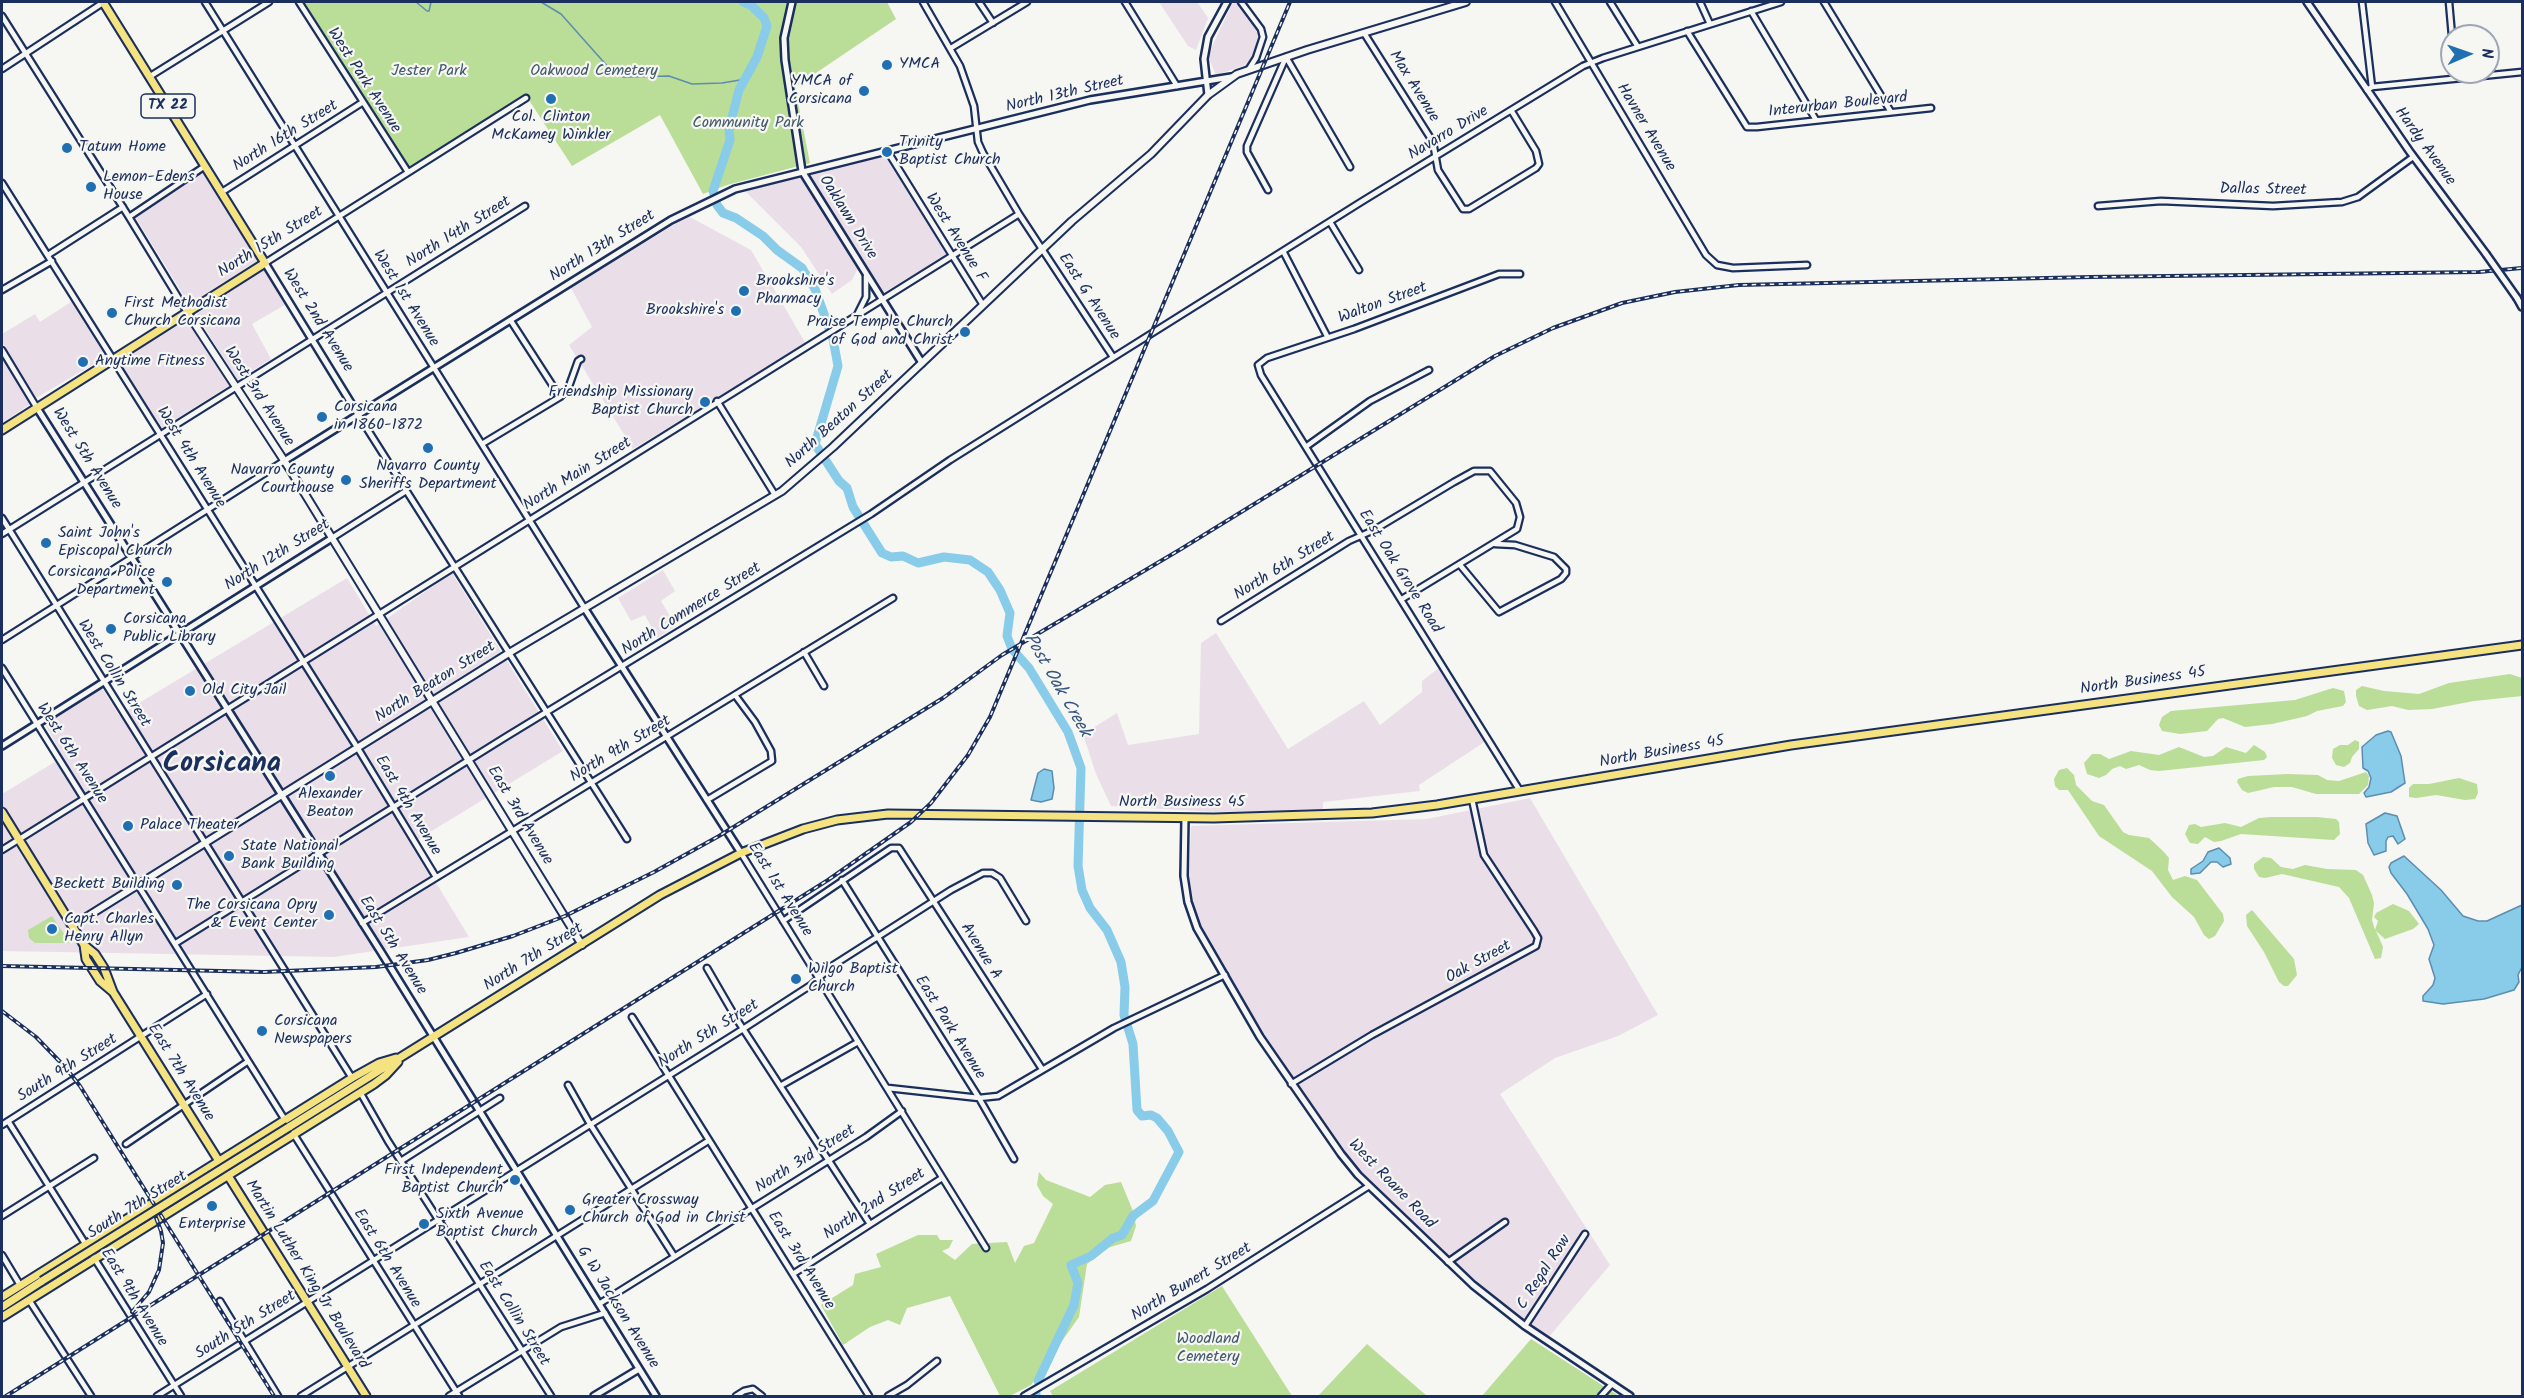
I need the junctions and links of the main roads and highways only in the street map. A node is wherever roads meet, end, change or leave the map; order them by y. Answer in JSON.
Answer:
{"nodes":[{"id":1,"x":103,"y":2,"type":"edge"},
{"id":2,"x":1466,"y":2,"type":"edge"},
{"id":3,"x":265,"y":262,"type":"joint"},
{"id":4,"x":187,"y":312,"type":"junction"},
{"id":5,"x":2,"y":430,"type":"edge"},
{"id":6,"x":2523,"y":645,"type":"edge"},
{"id":7,"x":433,"y":702,"type":"junction"},
{"id":8,"x":2,"y":812,"type":"edge"},
{"id":9,"x":803,"y":829,"type":"joint"},
{"id":10,"x":72,"y":926,"type":"junction"},
{"id":11,"x":582,"y":945,"type":"junction"},
{"id":12,"x":404,"y":1055,"type":"junction"},
{"id":13,"x":289,"y":1127,"type":"junction"},
{"id":14,"x":223,"y":1168,"type":"junction"},
{"id":15,"x":2,"y":1297,"type":"edge"},
{"id":16,"x":2,"y":1307,"type":"edge"},
{"id":17,"x":2,"y":1317,"type":"edge"},
{"id":18,"x":366,"y":1396,"type":"edge"}],
"edges":[{"from":1,"to":3,"type":"main road","name":"West 2nd Avenue","number":"TX 22"},
{"from":2,"to":7,"type":"main road","name":"North Beaton Street"},
{"from":3,"to":4,"type":"main road","name":"North 15th Street"},
{"from":4,"to":5,"type":"main road","name":"North 15th Street"},
{"from":4,"to":7,"type":"main road","name":"West 3rd Avenue"},
{"from":6,"to":9,"type":"main road","name":"North Business 45"},
{"from":7,"to":10,"type":"main road","name":"North Beaton Street"},
{"from":7,"to":11,"type":"main road","name":"East 3rd Avenue"},
{"from":8,"to":10,"type":"main road","name":"East 7th Avenue"},
{"from":9,"to":11,"type":"main road","name":"North 7th Street"},
{"from":10,"to":14,"type":"main road","name":"East 7th Avenue"},
{"from":11,"to":12,"type":"main road","name":"North 7th Street"},
{"from":12,"to":13,"type":"main road","name":"North 7th Street"},
{"from":12,"to":13,"type":"main road"},
{"from":12,"to":13,"type":"main road"},
{"from":13,"to":14,"type":"main road"},
{"from":13,"to":14,"type":"main road"},
{"from":13,"to":16,"type":"main road","name":"South 7th Street","bridge":true},
{"from":14,"to":15,"type":"main road"},
{"from":14,"to":17,"type":"main road"},
{"from":14,"to":18,"type":"main road","name":"Martin Luther King Jr Boulevard"}]}
